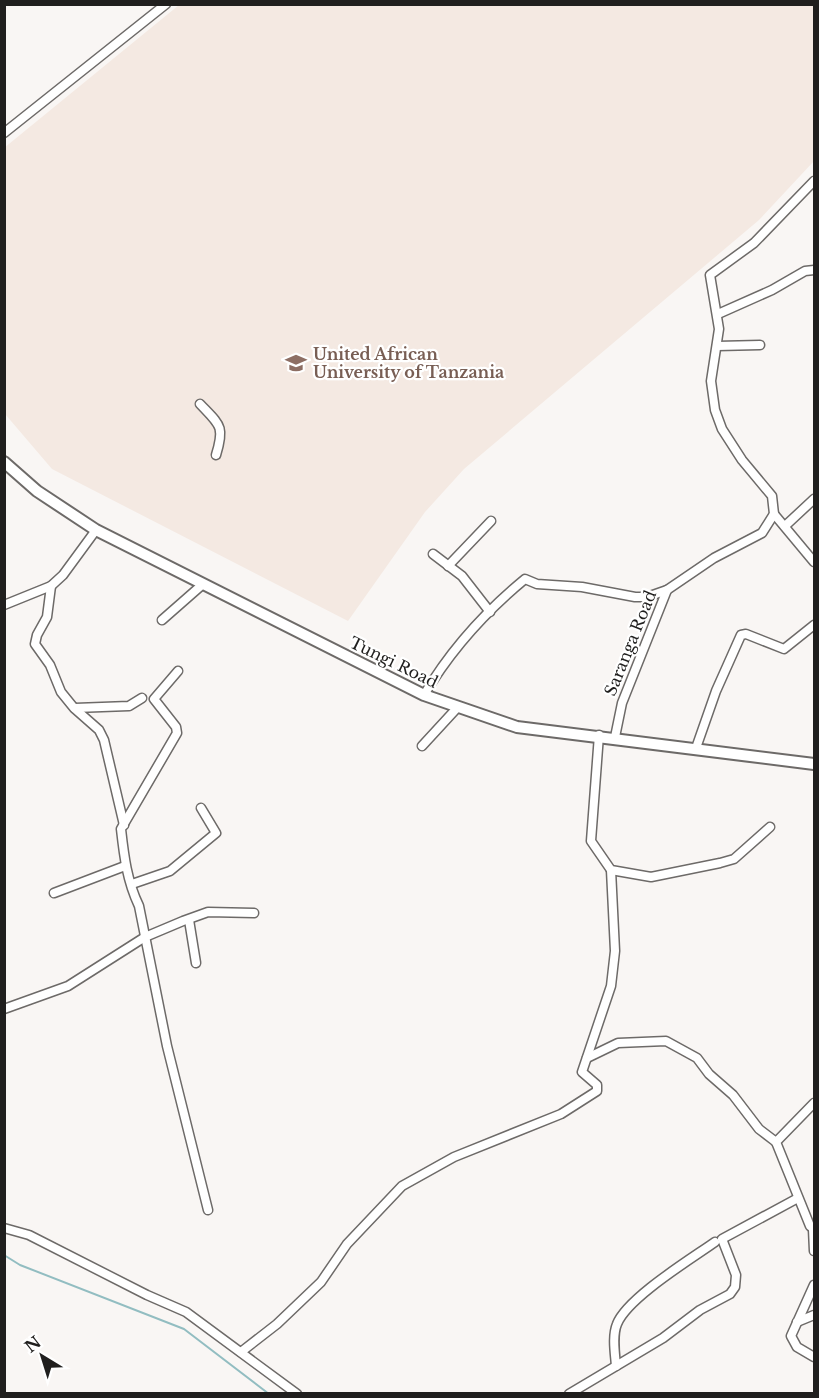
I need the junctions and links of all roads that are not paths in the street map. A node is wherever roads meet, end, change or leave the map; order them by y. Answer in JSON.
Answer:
{"nodes":[{"id":1,"x":166,"y":4,"type":"edge"},
{"id":2,"x":4,"y":133,"type":"edge"},
{"id":3,"x":814,"y":181,"type":"edge"},
{"id":4,"x":814,"y":270,"type":"edge"},
{"id":5,"x":718,"y":314,"type":"junction"},
{"id":6,"x":760,"y":345,"type":"dead end"},
{"id":7,"x":717,"y":346,"type":"junction"},
{"id":8,"x":200,"y":404,"type":"dead end"},
{"id":9,"x":216,"y":455,"type":"dead end"},
{"id":10,"x":4,"y":462,"type":"edge"},
{"id":11,"x":814,"y":499,"type":"edge"},
{"id":12,"x":774,"y":514,"type":"junction"},
{"id":13,"x":492,"y":521,"type":"dead end"},
{"id":14,"x":785,"y":526,"type":"junction"},
{"id":15,"x":96,"y":530,"type":"junction"},
{"id":16,"x":433,"y":554,"type":"dead end"},
{"id":17,"x":814,"y":562,"type":"edge"},
{"id":18,"x":448,"y":566,"type":"junction"},
{"id":19,"x":203,"y":584,"type":"junction"},
{"id":20,"x":51,"y":586,"type":"junction"},
{"id":21,"x":667,"y":590,"type":"junction"},
{"id":22,"x":4,"y":604,"type":"edge"},
{"id":23,"x":490,"y":612,"type":"junction"},
{"id":24,"x":162,"y":620,"type":"dead end"},
{"id":25,"x":814,"y":625,"type":"edge"},
{"id":26,"x":178,"y":671,"type":"dead end"},
{"id":27,"x":424,"y":695,"type":"junction"},
{"id":28,"x":142,"y":698,"type":"dead end"},
{"id":29,"x":74,"y":708,"type":"junction"},
{"id":30,"x":457,"y":708,"type":"junction"},
{"id":31,"x":599,"y":735,"type":"junction"},
{"id":32,"x":615,"y":737,"type":"junction"},
{"id":33,"x":422,"y":746,"type":"dead end"},
{"id":34,"x":696,"y":748,"type":"junction"},
{"id":35,"x":814,"y":764,"type":"edge"},
{"id":36,"x":201,"y":808,"type":"dead end"},
{"id":37,"x":124,"y":825,"type":"junction"},
{"id":38,"x":770,"y":827,"type":"dead end"},
{"id":39,"x":125,"y":866,"type":"junction"},
{"id":40,"x":611,"y":870,"type":"junction"},
{"id":41,"x":132,"y":884,"type":"junction"},
{"id":42,"x":54,"y":893,"type":"dead end"},
{"id":43,"x":254,"y":913,"type":"dead end"},
{"id":44,"x":189,"y":920,"type":"junction"},
{"id":45,"x":145,"y":937,"type":"junction"},
{"id":46,"x":196,"y":963,"type":"dead end"},
{"id":47,"x":4,"y":1009,"type":"edge"},
{"id":48,"x":586,"y":1058,"type":"junction"},
{"id":49,"x":814,"y":1103,"type":"edge"},
{"id":50,"x":776,"y":1143,"type":"junction"},
{"id":51,"x":798,"y":1198,"type":"junction"},
{"id":52,"x":208,"y":1210,"type":"dead end"},
{"id":53,"x":4,"y":1228,"type":"edge"},
{"id":54,"x":814,"y":1229,"type":"edge"},
{"id":55,"x":715,"y":1242,"type":"dead end"},
{"id":56,"x":814,"y":1251,"type":"edge"},
{"id":57,"x":814,"y":1285,"type":"edge"},
{"id":58,"x":814,"y":1315,"type":"edge"},
{"id":59,"x":797,"y":1322,"type":"junction"},
{"id":60,"x":240,"y":1352,"type":"junction"},
{"id":61,"x":814,"y":1357,"type":"edge"},
{"id":62,"x":616,"y":1366,"type":"junction"},
{"id":63,"x":297,"y":1394,"type":"edge"},
{"id":64,"x":569,"y":1394,"type":"edge"}],
"edges":[{"from":1,"to":2,"type":"street"},
{"from":3,"to":5,"type":"street"},
{"from":4,"to":5,"type":"street"},
{"from":5,"to":7,"type":"street"},
{"from":6,"to":7,"type":"street"},
{"from":7,"to":12,"type":"street"},
{"from":8,"to":9,"type":"street"},
{"from":10,"to":15,"type":"main road","name":"Tungi Road"},
{"from":11,"to":14,"type":"street"},
{"from":12,"to":14,"type":"street"},
{"from":12,"to":21,"type":"street","name":"Saranga Road"},
{"from":13,"to":18,"type":"street"},
{"from":14,"to":17,"type":"street"},
{"from":15,"to":19,"type":"main road","name":"Tungi Road"},
{"from":15,"to":20,"type":"street"},
{"from":16,"to":18,"type":"street"},
{"from":18,"to":23,"type":"street"},
{"from":19,"to":24,"type":"street"},
{"from":19,"to":27,"type":"main road","name":"Tungi Road"},
{"from":20,"to":22,"type":"street"},
{"from":20,"to":29,"type":"street"},
{"from":21,"to":23,"type":"street"},
{"from":21,"to":32,"type":"street","name":"Saranga Road"},
{"from":23,"to":27,"type":"street"},
{"from":25,"to":34,"type":"street"},
{"from":26,"to":37,"type":"street"},
{"from":27,"to":30,"type":"main road","name":"Tungi Road"},
{"from":28,"to":29,"type":"street"},
{"from":29,"to":37,"type":"street"},
{"from":30,"to":31,"type":"main road","name":"Tungi Road"},
{"from":30,"to":33,"type":"street"},
{"from":31,"to":32,"type":"main road","name":"Tungi Road"},
{"from":31,"to":40,"type":"street"},
{"from":32,"to":34,"type":"main road","name":"Tungi Road"},
{"from":34,"to":35,"type":"main road","name":"Tungi Road"},
{"from":36,"to":41,"type":"street"},
{"from":37,"to":39,"type":"street"},
{"from":38,"to":40,"type":"street"},
{"from":39,"to":41,"type":"street"},
{"from":39,"to":42,"type":"street"},
{"from":40,"to":48,"type":"street"},
{"from":41,"to":45,"type":"street"},
{"from":43,"to":44,"type":"street"},
{"from":44,"to":45,"type":"street"},
{"from":44,"to":46,"type":"street"},
{"from":45,"to":47,"type":"street"},
{"from":45,"to":52,"type":"street"},
{"from":48,"to":50,"type":"street"},
{"from":48,"to":60,"type":"street"},
{"from":49,"to":50,"type":"street"},
{"from":50,"to":51,"type":"street"},
{"from":51,"to":54,"type":"street"},
{"from":51,"to":62,"type":"street"},
{"from":53,"to":60,"type":"street"},
{"from":54,"to":56,"type":"street"},
{"from":55,"to":62,"type":"street"},
{"from":57,"to":59,"type":"street"},
{"from":58,"to":59,"type":"street"},
{"from":59,"to":61,"type":"street"},
{"from":60,"to":63,"type":"street"},
{"from":62,"to":64,"type":"street"}]}
